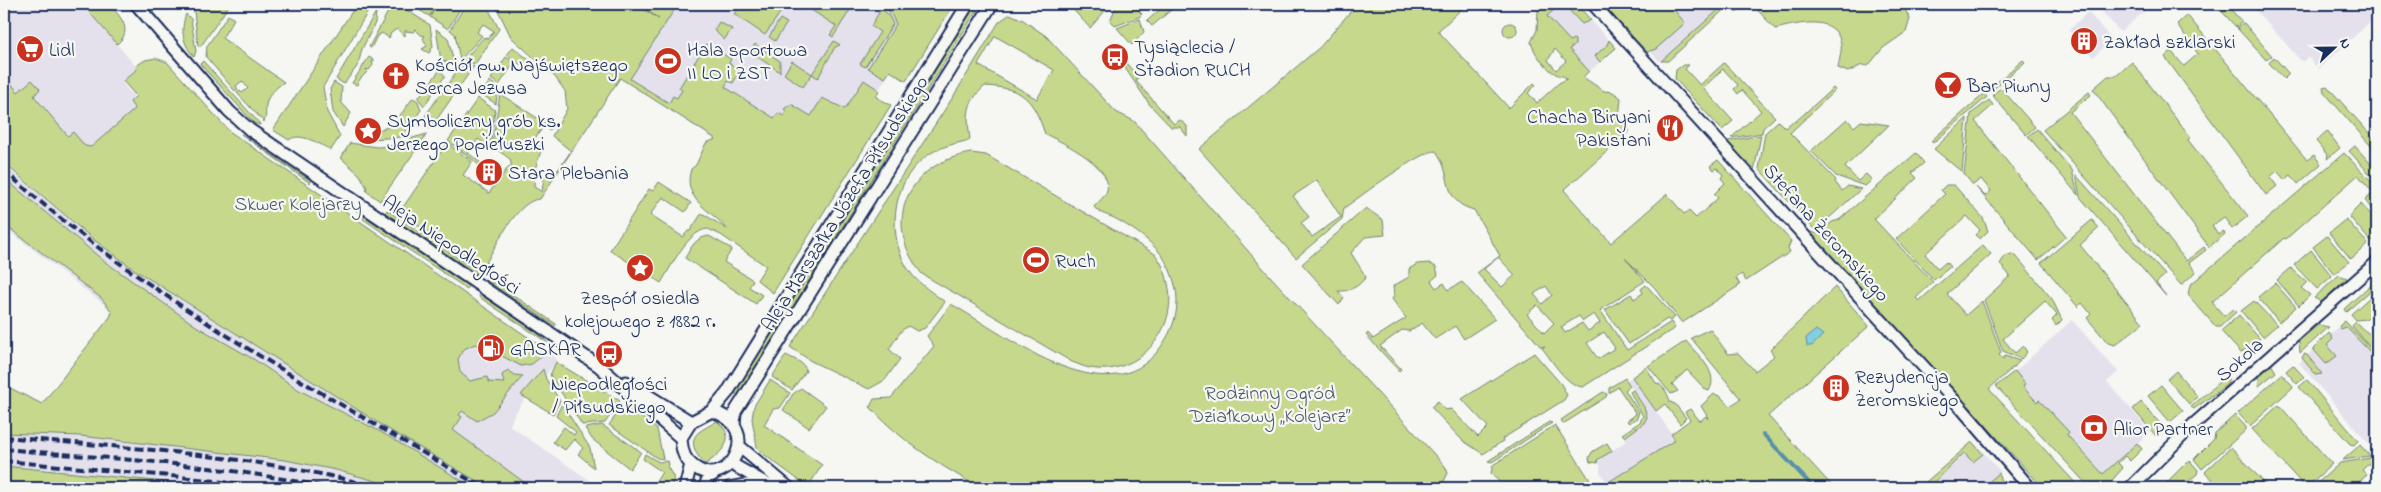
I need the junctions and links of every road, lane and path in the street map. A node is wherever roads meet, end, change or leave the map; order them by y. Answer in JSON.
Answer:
{"nodes":[{"id":1,"x":136,"y":4,"type":"edge"},
{"id":2,"x":968,"y":4,"type":"edge"},
{"id":3,"x":992,"y":4,"type":"edge"},
{"id":4,"x":1593,"y":4,"type":"edge"},
{"id":5,"x":2377,"y":262,"type":"edge"},
{"id":6,"x":599,"y":366,"type":"junction"},
{"id":7,"x":712,"y":411,"type":"junction"},
{"id":8,"x":690,"y":422,"type":"junction"},
{"id":9,"x":734,"y":425,"type":"junction"},
{"id":10,"x":681,"y":438,"type":"junction"},
{"id":11,"x":739,"y":446,"type":"junction"},
{"id":12,"x":730,"y":463,"type":"junction"},
{"id":13,"x":691,"y":464,"type":"junction"},
{"id":14,"x":714,"y":474,"type":"junction"},
{"id":15,"x":685,"y":488,"type":"edge"},
{"id":16,"x":704,"y":488,"type":"edge"},
{"id":17,"x":729,"y":488,"type":"edge"},
{"id":18,"x":760,"y":488,"type":"edge"},
{"id":19,"x":774,"y":488,"type":"edge"},
{"id":20,"x":788,"y":488,"type":"edge"},
{"id":21,"x":2030,"y":488,"type":"edge"},
{"id":22,"x":2130,"y":488,"type":"edge"}],
"edges":[{"from":1,"to":6,"type":"street","name":"Aleja Niepodległości"},
{"from":2,"to":7,"type":"street","name":"Aleja Marszałka Józefa Piłsudskiego"},
{"from":3,"to":9,"type":"street","name":"Aleja Marszałka Józefa Piłsudskiego"},
{"from":4,"to":21,"type":"street","name":"Stefana Żeromskiego"},
{"from":5,"to":22,"type":"street","name":"Sokola"},
{"from":6,"to":8,"type":"street","name":"Aleja Niepodległości"},
{"from":6,"to":10,"type":"street","name":"Aleja Niepodległości"},
{"from":7,"to":8,"type":"street"},
{"from":7,"to":9,"type":"street"},
{"from":8,"to":10,"type":"street"},
{"from":9,"to":11,"type":"street"},
{"from":10,"to":13,"type":"street"},
{"from":11,"to":12,"type":"street"},
{"from":11,"to":20,"type":"street"},
{"from":12,"to":14,"type":"street"},
{"from":12,"to":19,"type":"street"},
{"from":13,"to":14,"type":"street"},
{"from":13,"to":15,"type":"street"},
{"from":14,"to":16,"type":"street"},
{"from":17,"to":18,"type":"street"}]}
